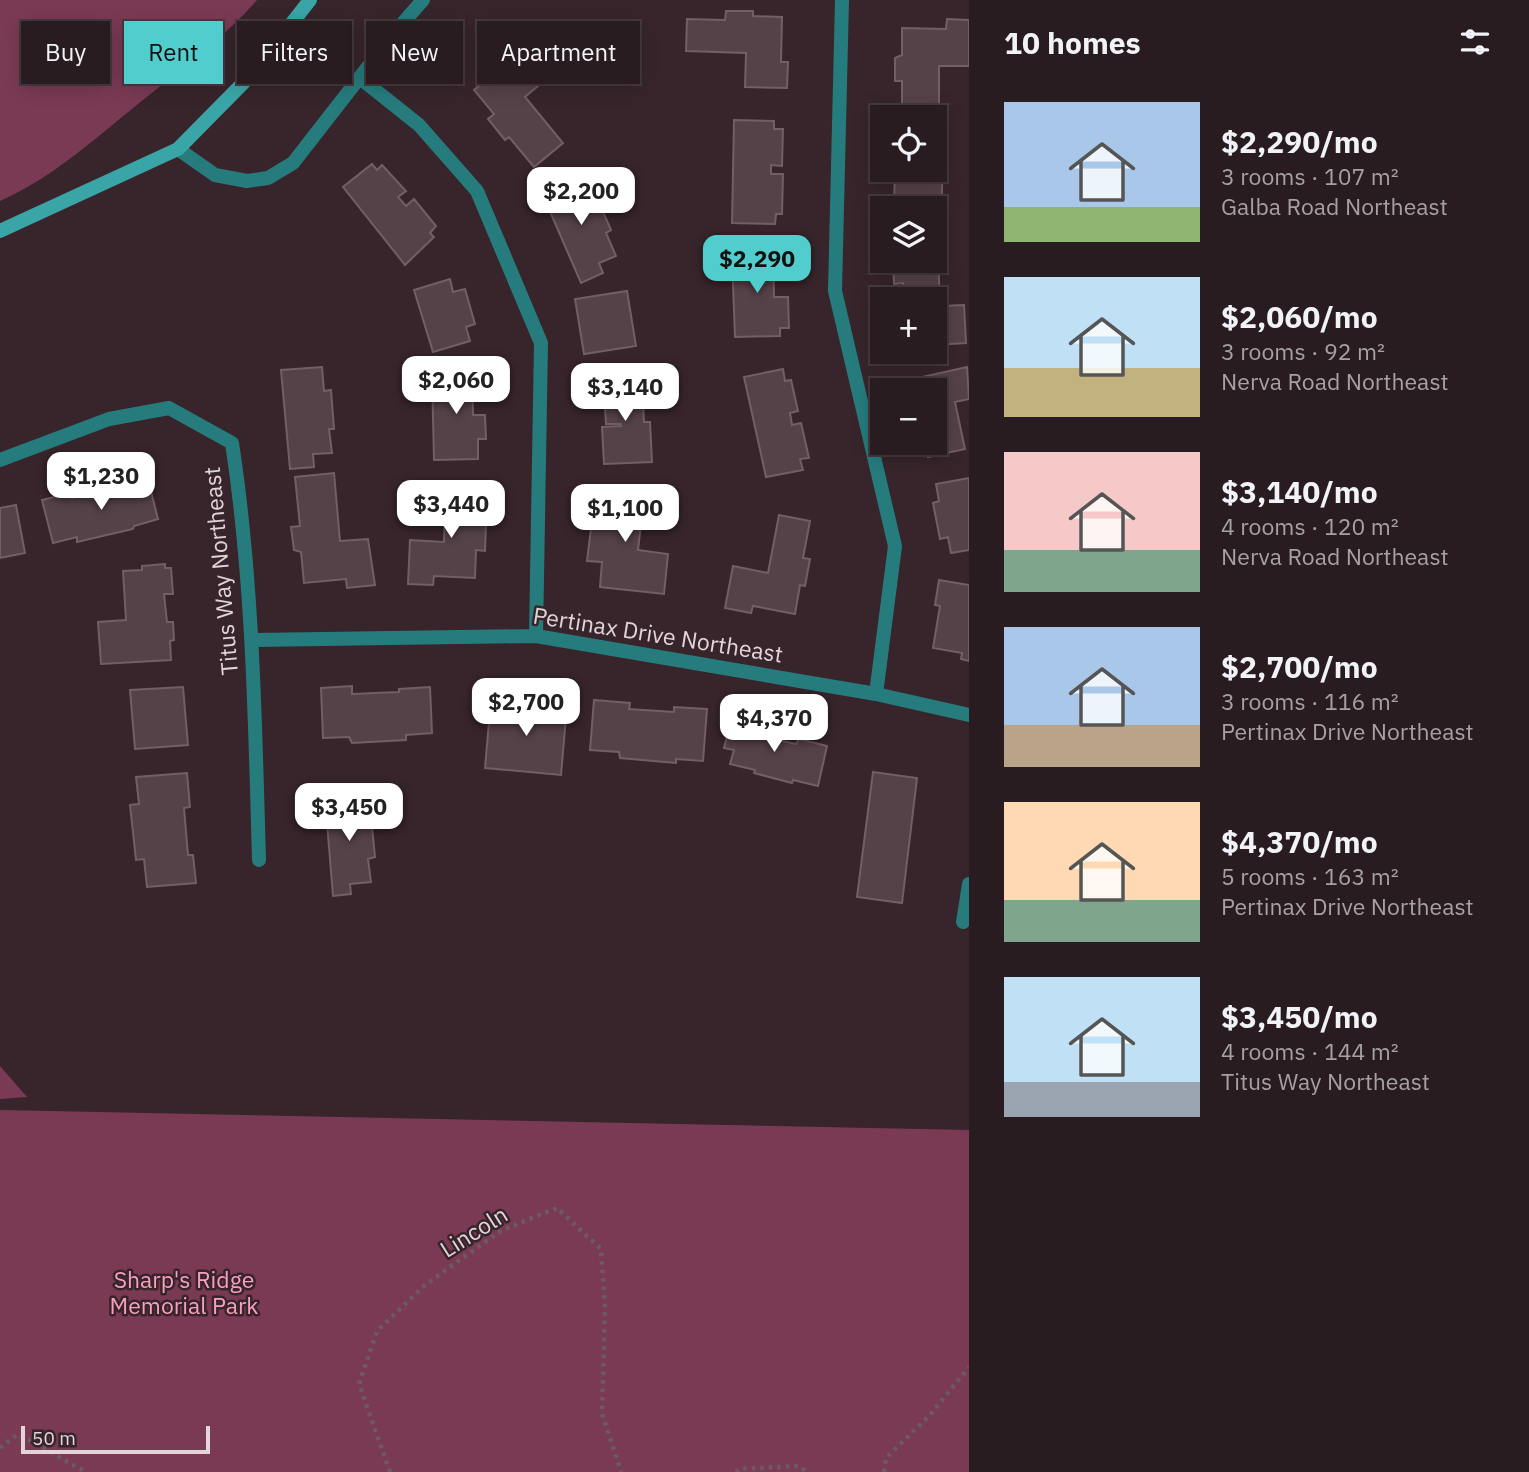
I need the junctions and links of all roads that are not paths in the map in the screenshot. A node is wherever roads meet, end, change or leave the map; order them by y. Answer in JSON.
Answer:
{"nodes":[{"id":1,"x":310,"y":0,"type":"edge"},
{"id":2,"x":423,"y":0,"type":"edge"},
{"id":3,"x":842,"y":0,"type":"edge"},
{"id":4,"x":360,"y":78,"type":"junction"},
{"id":5,"x":178,"y":149,"type":"junction"},
{"id":6,"x":0,"y":231,"type":"edge"},
{"id":7,"x":0,"y":460,"type":"edge"},
{"id":8,"x":536,"y":636,"type":"junction"},
{"id":9,"x":253,"y":640,"type":"junction"},
{"id":10,"x":876,"y":694,"type":"junction"},
{"id":11,"x":969,"y":715,"type":"edge"},
{"id":12,"x":259,"y":860,"type":"dead end"},
{"id":13,"x":969,"y":884,"type":"edge"},
{"id":14,"x":963,"y":922,"type":"dead end"}],
"edges":[{"from":1,"to":5,"type":"main road"},
{"from":2,"to":4,"type":"street"},
{"from":3,"to":10,"type":"street"},
{"from":4,"to":5,"type":"street"},
{"from":4,"to":8,"type":"street"},
{"from":5,"to":6,"type":"main road"},
{"from":7,"to":9,"type":"street","name":"Titus Way Northeast"},
{"from":8,"to":9,"type":"street","name":"Pertinax Drive Northeast"},
{"from":8,"to":10,"type":"street","name":"Pertinax Drive Northeast"},
{"from":9,"to":12,"type":"street","name":"Titus Way Northeast"},
{"from":10,"to":11,"type":"street","name":"Pertinax Drive Northeast"},
{"from":13,"to":14,"type":"street"}]}
